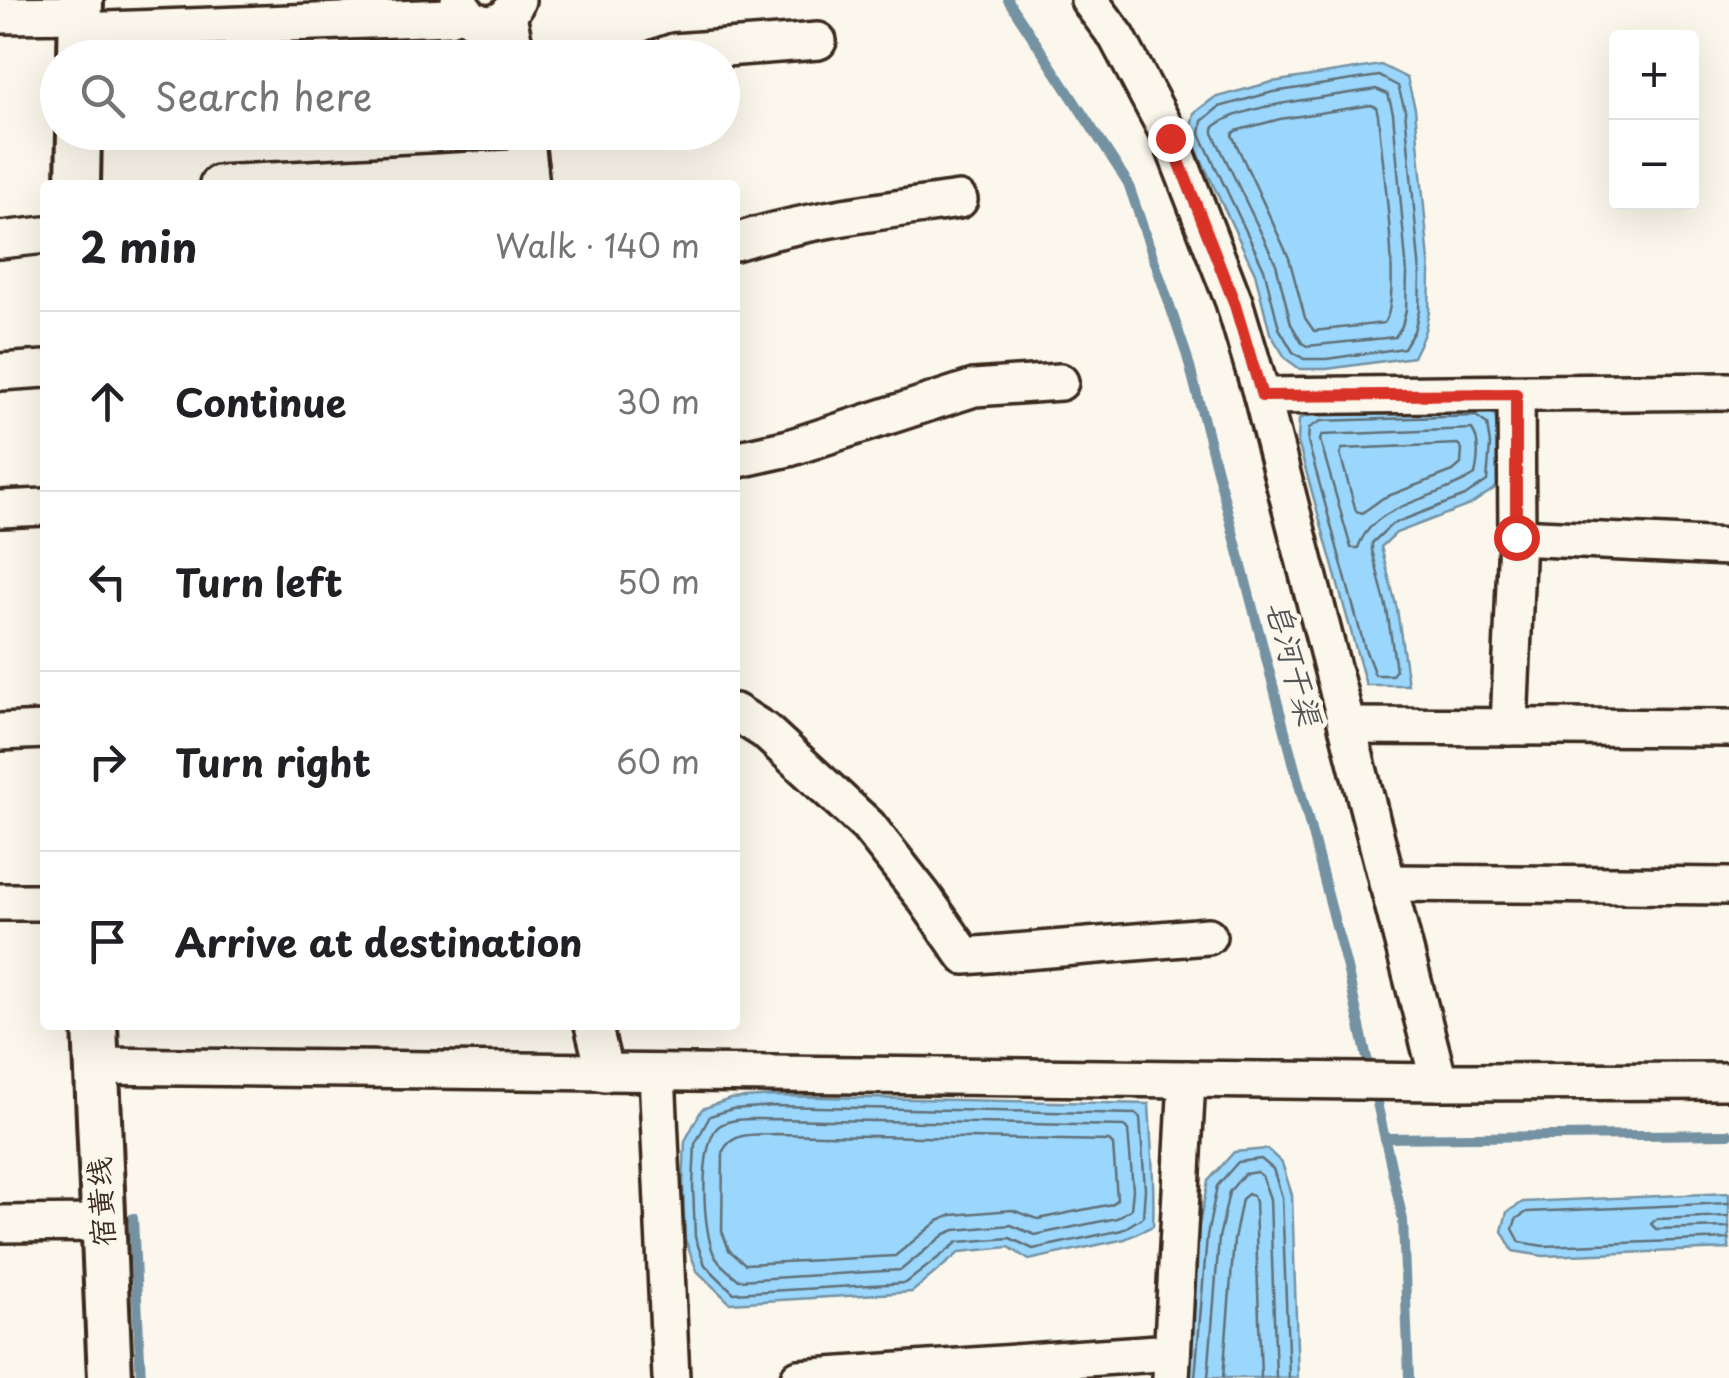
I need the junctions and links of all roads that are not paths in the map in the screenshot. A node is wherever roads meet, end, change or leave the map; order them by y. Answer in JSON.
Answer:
{"nodes":[{"id":1,"x":1089,"y":0,"type":"edge"},
{"id":2,"x":461,"y":6,"type":"edge"},
{"id":3,"x":512,"y":8,"type":"edge"},
{"id":4,"x":0,"y":15,"type":"edge"},
{"id":5,"x":80,"y":26,"type":"edge"},
{"id":6,"x":516,"y":40,"type":"edge"},
{"id":7,"x":818,"y":41,"type":"dead end"},
{"id":8,"x":740,"y":47,"type":"edge"},
{"id":9,"x":79,"y":150,"type":"edge"},
{"id":10,"x":528,"y":161,"type":"edge"},
{"id":11,"x":78,"y":180,"type":"edge"},
{"id":12,"x":272,"y":180,"type":"edge"},
{"id":13,"x":959,"y":200,"type":"dead end"},
{"id":14,"x":40,"y":236,"type":"edge"},
{"id":15,"x":0,"y":240,"type":"edge"},
{"id":16,"x":740,"y":240,"type":"edge"},
{"id":17,"x":40,"y":370,"type":"edge"},
{"id":18,"x":0,"y":372,"type":"edge"},
{"id":19,"x":1060,"y":382,"type":"dead end"},
{"id":20,"x":1729,"y":392,"type":"edge"},
{"id":21,"x":1516,"y":394,"type":"junction"},
{"id":22,"x":1262,"y":396,"type":"junction"},
{"id":23,"x":740,"y":459,"type":"edge"},
{"id":24,"x":40,"y":507,"type":"edge"},
{"id":25,"x":0,"y":509,"type":"edge"},
{"id":26,"x":1516,"y":537,"type":"junction"},
{"id":27,"x":1729,"y":547,"type":"edge"},
{"id":28,"x":740,"y":715,"type":"edge"},
{"id":29,"x":1347,"y":726,"type":"junction"},
{"id":30,"x":1508,"y":727,"type":"junction"},
{"id":31,"x":1729,"y":728,"type":"edge"},
{"id":32,"x":40,"y":730,"type":"edge"},
{"id":33,"x":0,"y":732,"type":"edge"},
{"id":34,"x":1388,"y":883,"type":"junction"},
{"id":35,"x":1729,"y":886,"type":"edge"},
{"id":36,"x":0,"y":902,"type":"edge"},
{"id":37,"x":40,"y":902,"type":"edge"},
{"id":38,"x":1208,"y":936,"type":"dead end"},
{"id":39,"x":594,"y":1030,"type":"edge"},
{"id":40,"x":95,"y":1046,"type":"edge"},
{"id":41,"x":605,"y":1072,"type":"junction"},
{"id":42,"x":658,"y":1073,"type":"junction"},
{"id":43,"x":1186,"y":1079,"type":"junction"},
{"id":44,"x":1729,"y":1081,"type":"edge"},
{"id":45,"x":1431,"y":1082,"type":"junction"},
{"id":46,"x":103,"y":1222,"type":"junction"},
{"id":47,"x":0,"y":1224,"type":"edge"},
{"id":48,"x":1171,"y":1365,"type":"edge"},
{"id":49,"x":110,"y":1378,"type":"edge"},
{"id":50,"x":671,"y":1378,"type":"edge"},
{"id":51,"x":798,"y":1378,"type":"edge"}],
"edges":[{"from":1,"to":22,"type":"street"},
{"from":2,"to":3,"type":"street"},
{"from":2,"to":5,"type":"street"},
{"from":3,"to":6,"type":"street"},
{"from":4,"to":5,"type":"street"},
{"from":7,"to":8,"type":"street"},
{"from":9,"to":11,"type":"main road"},
{"from":10,"to":12,"type":"street"},
{"from":13,"to":16,"type":"street"},
{"from":14,"to":15,"type":"street"},
{"from":17,"to":18,"type":"street"},
{"from":19,"to":23,"type":"street"},
{"from":20,"to":21,"type":"street"},
{"from":21,"to":22,"type":"street"},
{"from":21,"to":26,"type":"street"},
{"from":22,"to":29,"type":"street"},
{"from":24,"to":25,"type":"street"},
{"from":26,"to":27,"type":"street"},
{"from":26,"to":30,"type":"street"},
{"from":28,"to":38,"type":"street"},
{"from":29,"to":30,"type":"street"},
{"from":29,"to":34,"type":"street"},
{"from":30,"to":31,"type":"street"},
{"from":32,"to":33,"type":"street"},
{"from":34,"to":35,"type":"street"},
{"from":34,"to":45,"type":"street"},
{"from":36,"to":37,"type":"street"},
{"from":39,"to":41,"type":"street"},
{"from":40,"to":41,"type":"street"},
{"from":40,"to":46,"type":"main road","name":"宿黄线"},
{"from":41,"to":42,"type":"street"},
{"from":42,"to":43,"type":"street"},
{"from":42,"to":50,"type":"street"},
{"from":43,"to":45,"type":"street"},
{"from":43,"to":48,"type":"street"},
{"from":44,"to":45,"type":"street"},
{"from":46,"to":47,"type":"street"},
{"from":46,"to":49,"type":"main road","name":"宿黄线"},
{"from":48,"to":51,"type":"street"}]}
